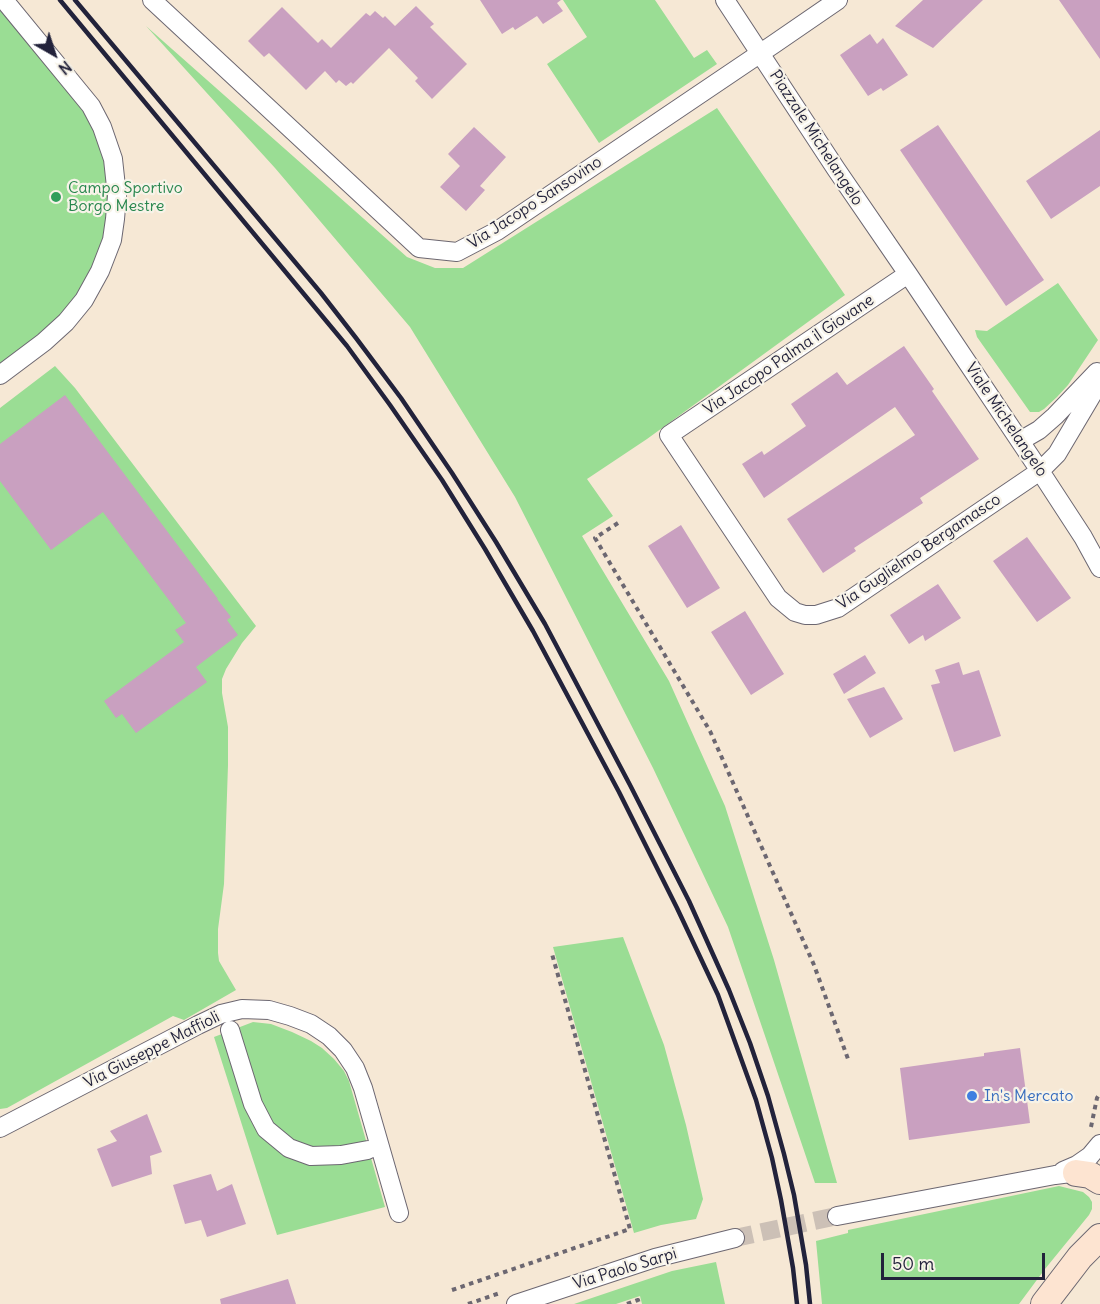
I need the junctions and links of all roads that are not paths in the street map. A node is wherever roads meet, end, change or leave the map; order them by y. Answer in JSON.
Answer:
{"nodes":[{"id":1,"x":4,"y":0,"type":"edge"},
{"id":2,"x":725,"y":0,"type":"edge"},
{"id":3,"x":838,"y":0,"type":"edge"},
{"id":4,"x":155,"y":2,"type":"edge"},
{"id":5,"x":761,"y":53,"type":"junction"},
{"id":6,"x":909,"y":274,"type":"junction"},
{"id":7,"x":1100,"y":369,"type":"edge"},
{"id":8,"x":0,"y":375,"type":"edge"},
{"id":9,"x":1100,"y":378,"type":"edge"},
{"id":10,"x":669,"y":435,"type":"joint"},
{"id":11,"x":1020,"y":441,"type":"junction"},
{"id":12,"x":1040,"y":471,"type":"junction"},
{"id":13,"x":1100,"y":568,"type":"edge"},
{"id":14,"x":230,"y":1030,"type":"dead end"},
{"id":15,"x":0,"y":1128,"type":"edge"},
{"id":16,"x":1095,"y":1137,"type":"edge"},
{"id":17,"x":368,"y":1149,"type":"dead end"},
{"id":18,"x":1083,"y":1174,"type":"edge"},
{"id":19,"x":399,"y":1214,"type":"dead end"},
{"id":20,"x":837,"y":1216,"type":"tunnel mouth"},
{"id":21,"x":1099,"y":1237,"type":"edge"},
{"id":22,"x":735,"y":1238,"type":"tunnel mouth"},
{"id":23,"x":516,"y":1304,"type":"edge"},
{"id":24,"x":1044,"y":1304,"type":"edge"}],
"edges":[{"from":1,"to":8,"type":"street"},
{"from":2,"to":5,"type":"street","name":"Piazzale Michelangelo"},
{"from":3,"to":5,"type":"street"},
{"from":4,"to":5,"type":"street","name":"Via Jacopo Sansovino"},
{"from":5,"to":6,"type":"street","name":"Piazzale Michelangelo"},
{"from":6,"to":10,"type":"street","name":"Via Jacopo Palma il Giovane"},
{"from":6,"to":11,"type":"street","name":"Viale Michelangelo"},
{"from":7,"to":11,"type":"street"},
{"from":9,"to":12,"type":"street","name":"Via Guglielmo Bergamasco"},
{"from":10,"to":12,"type":"street","name":"Via Guglielmo Bergamasco"},
{"from":11,"to":12,"type":"street","name":"Viale Michelangelo"},
{"from":12,"to":13,"type":"street","name":"Viale Michelangelo"},
{"from":14,"to":17,"type":"street"},
{"from":15,"to":19,"type":"street","name":"Via Giuseppe Maffioli"},
{"from":16,"to":18,"type":"street"},
{"from":18,"to":20,"type":"street"},
{"from":21,"to":24,"type":"street"},
{"from":22,"to":23,"type":"street","name":"Via Paolo Sarpi"}]}
